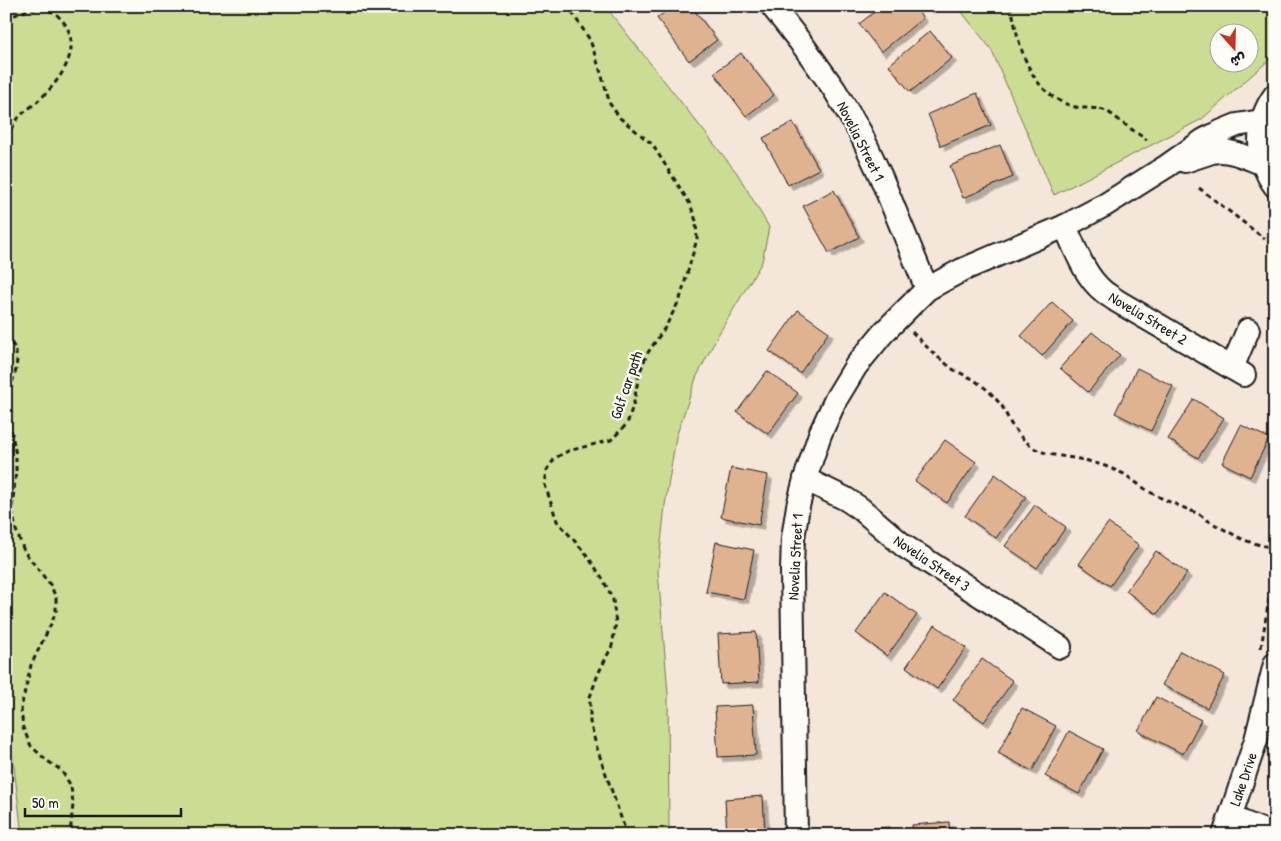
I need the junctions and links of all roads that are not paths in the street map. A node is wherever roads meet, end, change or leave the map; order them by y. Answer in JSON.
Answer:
{"nodes":[{"id":1,"x":772,"y":6,"type":"edge"},
{"id":2,"x":1275,"y":95,"type":"edge"},
{"id":3,"x":1261,"y":121,"type":"junction"},
{"id":4,"x":1263,"y":164,"type":"junction"},
{"id":5,"x":1167,"y":166,"type":"junction"},
{"id":6,"x":1275,"y":186,"type":"edge"},
{"id":7,"x":1065,"y":226,"type":"junction"},
{"id":8,"x":927,"y":289,"type":"junction"},
{"id":9,"x":1248,"y":330,"type":"dead end"},
{"id":10,"x":805,"y":479,"type":"junction"},
{"id":11,"x":1060,"y":647,"type":"dead end"},
{"id":12,"x":1275,"y":664,"type":"edge"},
{"id":13,"x":1227,"y":826,"type":"edge"},
{"id":14,"x":796,"y":835,"type":"edge"},
{"id":15,"x":1270,"y":835,"type":"edge"}],
"edges":[{"from":1,"to":8,"type":"street","name":"Novelia Street 1"},
{"from":2,"to":3,"type":"street"},
{"from":3,"to":4,"type":"street"},
{"from":3,"to":5,"type":"street","name":"Novelia Street 1"},
{"from":4,"to":5,"type":"street","name":"Novelia Street 1"},
{"from":4,"to":6,"type":"street"},
{"from":5,"to":7,"type":"street","name":"Novelia Street 1"},
{"from":7,"to":8,"type":"street","name":"Novelia Street 1"},
{"from":7,"to":9,"type":"street","name":"Novelia Street 2"},
{"from":8,"to":10,"type":"street","name":"Novelia Street 1"},
{"from":10,"to":11,"type":"street","name":"Novelia Street 3"},
{"from":10,"to":14,"type":"street","name":"Novelia Street 1"},
{"from":12,"to":13,"type":"street","name":"Lake Drive"},
{"from":13,"to":15,"type":"street"}]}
